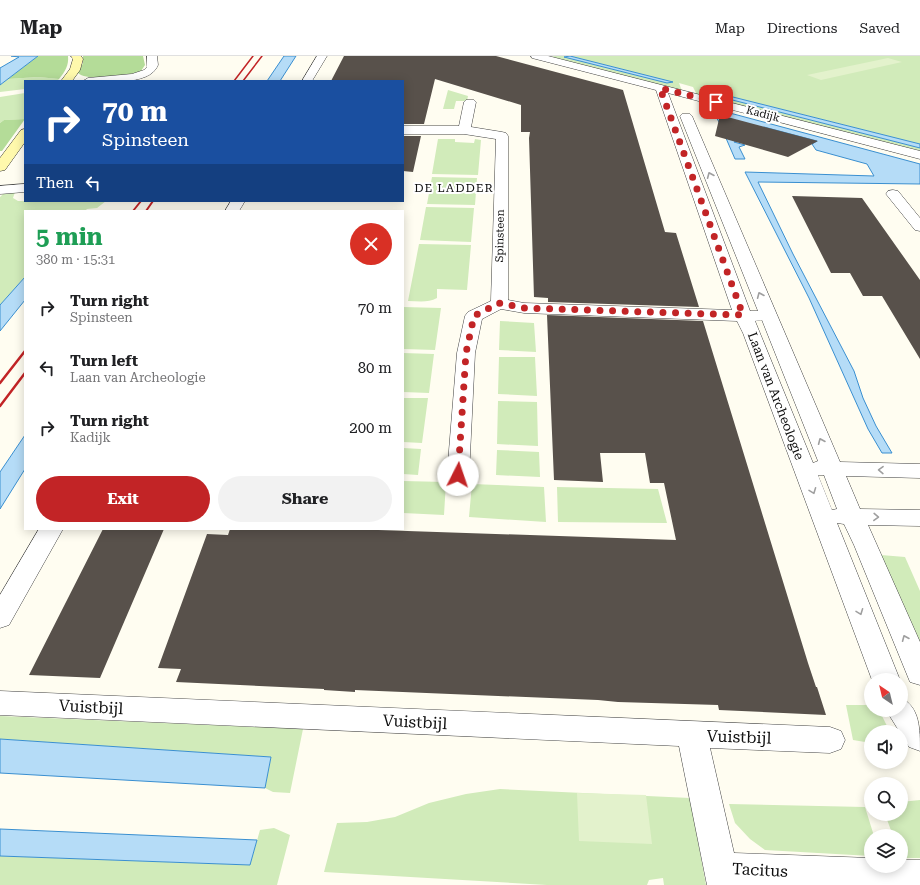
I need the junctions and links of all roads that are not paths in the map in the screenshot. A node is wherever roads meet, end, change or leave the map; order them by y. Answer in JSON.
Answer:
{"nodes":[{"id":1,"x":76,"y":56,"type":"edge"},
{"id":2,"x":152,"y":56,"type":"edge"},
{"id":3,"x":322,"y":56,"type":"edge"},
{"id":4,"x":536,"y":56,"type":"edge"},
{"id":5,"x":67,"y":80,"type":"edge"},
{"id":6,"x":101,"y":80,"type":"edge"},
{"id":7,"x":308,"y":80,"type":"edge"},
{"id":8,"x":668,"y":90,"type":"junction"},
{"id":9,"x":470,"y":102,"type":"dead end"},
{"id":10,"x":404,"y":130,"type":"edge"},
{"id":11,"x":464,"y":130,"type":"junction"},
{"id":12,"x":24,"y":134,"type":"edge"},
{"id":13,"x":920,"y":155,"type":"edge"},
{"id":14,"x":0,"y":167,"type":"edge"},
{"id":15,"x":24,"y":188,"type":"edge"},
{"id":16,"x":0,"y":190,"type":"edge"},
{"id":17,"x":893,"y":194,"type":"dead end"},
{"id":18,"x":920,"y":227,"type":"edge"},
{"id":19,"x":499,"y":303,"type":"junction"},
{"id":20,"x":743,"y":315,"type":"junction"},
{"id":21,"x":769,"y":316,"type":"junction"},
{"id":22,"x":804,"y":467,"type":"junction"},
{"id":23,"x":833,"y":468,"type":"junction"},
{"id":24,"x":920,"y":471,"type":"edge"},
{"id":25,"x":458,"y":475,"type":"dead end"},
{"id":26,"x":823,"y":516,"type":"junction"},
{"id":27,"x":852,"y":516,"type":"junction"},
{"id":28,"x":920,"y":518,"type":"edge"},
{"id":29,"x":50,"y":530,"type":"edge"},
{"id":30,"x":0,"y":618,"type":"edge"},
{"id":31,"x":883,"y":673,"type":"edge"},
{"id":32,"x":920,"y":674,"type":"edge"},
{"id":33,"x":0,"y":703,"type":"edge"},
{"id":34,"x":905,"y":717,"type":"edge"},
{"id":35,"x":692,"y":735,"type":"junction"},
{"id":36,"x":920,"y":738,"type":"edge"},
{"id":37,"x":830,"y":740,"type":"dead end"},
{"id":38,"x":722,"y":877,"type":"edge"},
{"id":39,"x":920,"y":878,"type":"edge"}],
"edges":[{"from":1,"to":5,"type":"street"},
{"from":2,"to":6,"type":"street"},
{"from":3,"to":7,"type":"street"},
{"from":4,"to":8,"type":"street","name":"Kadijk"},
{"from":8,"to":13,"type":"street","name":"Kadijk"},
{"from":8,"to":20,"type":"street","name":"Laan van Archeologie"},
{"from":21,"to":8,"type":"street","name":"Laan van Archeologie","one_way":true},
{"from":9,"to":11,"type":"street"},
{"from":10,"to":11,"type":"street","name":"Spinsteen"},
{"from":11,"to":19,"type":"street","name":"Spinsteen"},
{"from":12,"to":14,"type":"street"},
{"from":15,"to":16,"type":"street"},
{"from":17,"to":18,"type":"street"},
{"from":19,"to":20,"type":"street"},
{"from":19,"to":25,"type":"street"},
{"from":20,"to":21,"type":"street"},
{"from":20,"to":22,"type":"street","name":"Laan van Archeologie"},
{"from":23,"to":21,"type":"street","name":"Laan van Archeologie","one_way":true},
{"from":22,"to":23,"type":"street"},
{"from":22,"to":26,"type":"street","name":"Laan van Archeologie","one_way":true},
{"from":24,"to":23,"type":"street","one_way":true},
{"from":23,"to":27,"type":"street","name":"Laan van Archeologie"},
{"from":26,"to":27,"type":"street"},
{"from":26,"to":31,"type":"street","name":"Laan van Archeologie","one_way":true},
{"from":27,"to":28,"type":"street","one_way":true},
{"from":32,"to":27,"type":"street","name":"Laan van Archeologie","one_way":true},
{"from":29,"to":30,"type":"street"},
{"from":33,"to":35,"type":"street","name":"Vuistbijl"},
{"from":34,"to":36,"type":"street"},
{"from":35,"to":37,"type":"street","name":"Vuistbijl"},
{"from":35,"to":38,"type":"street","name":"Tacitus"},
{"from":38,"to":39,"type":"street","name":"Tacitus"}]}
